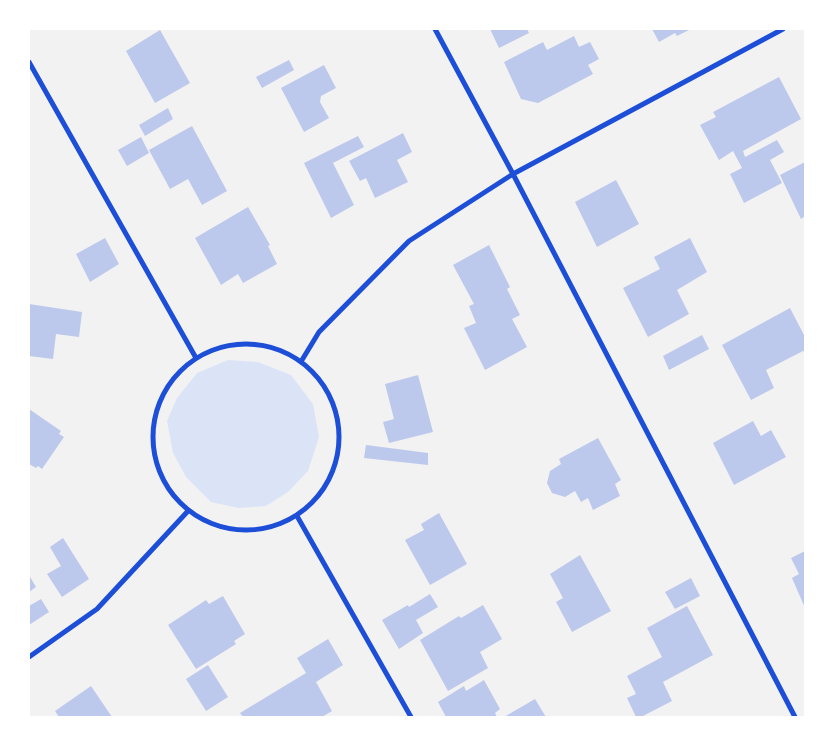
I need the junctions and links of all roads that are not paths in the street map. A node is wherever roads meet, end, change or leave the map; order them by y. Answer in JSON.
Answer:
{"nodes":[{"id":1,"x":435,"y":29,"type":"edge"},
{"id":2,"x":783,"y":29,"type":"edge"},
{"id":3,"x":29,"y":62,"type":"edge"},
{"id":4,"x":513,"y":174,"type":"junction"},
{"id":5,"x":196,"y":358,"type":"junction"},
{"id":6,"x":302,"y":360,"type":"junction"},
{"id":7,"x":188,"y":511,"type":"junction"},
{"id":8,"x":297,"y":516,"type":"junction"},
{"id":9,"x":29,"y":657,"type":"edge"},
{"id":10,"x":411,"y":717,"type":"edge"},
{"id":11,"x":795,"y":717,"type":"edge"}],
"edges":[{"from":1,"to":4,"type":"street"},
{"from":2,"to":4,"type":"street"},
{"from":3,"to":5,"type":"street"},
{"from":4,"to":6,"type":"street"},
{"from":4,"to":11,"type":"street"},
{"from":5,"to":6,"type":"street"},
{"from":5,"to":7,"type":"street"},
{"from":6,"to":8,"type":"street"},
{"from":7,"to":8,"type":"street"},
{"from":7,"to":9,"type":"street"},
{"from":8,"to":10,"type":"street"}]}
